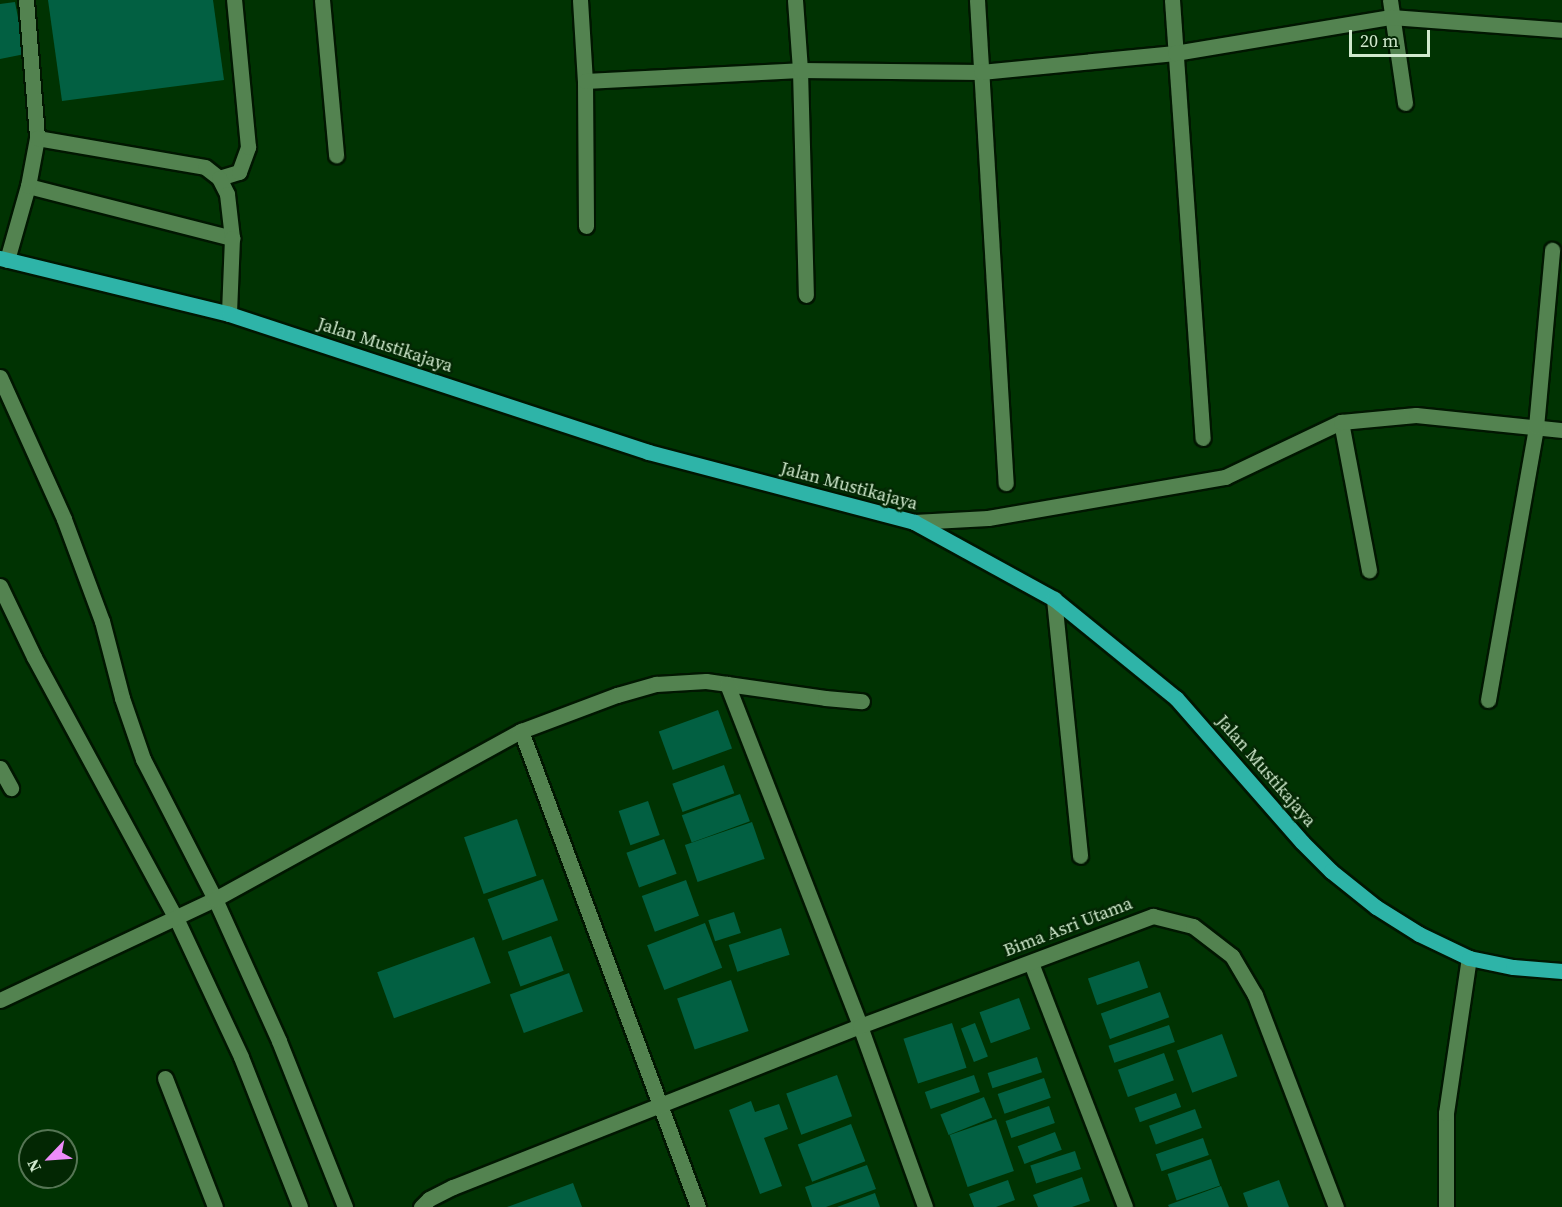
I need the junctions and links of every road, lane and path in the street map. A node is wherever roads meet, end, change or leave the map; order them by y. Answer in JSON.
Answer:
{"nodes":[{"id":1,"x":26,"y":0,"type":"edge"},
{"id":2,"x":234,"y":0,"type":"edge"},
{"id":3,"x":322,"y":0,"type":"edge"},
{"id":4,"x":580,"y":0,"type":"edge"},
{"id":5,"x":795,"y":0,"type":"edge"},
{"id":6,"x":977,"y":0,"type":"edge"},
{"id":7,"x":1172,"y":0,"type":"edge"},
{"id":8,"x":1390,"y":0,"type":"edge"},
{"id":9,"x":1391,"y":16,"type":"junction"},
{"id":10,"x":1562,"y":30,"type":"edge"},
{"id":11,"x":1175,"y":53,"type":"junction"},
{"id":12,"x":800,"y":70,"type":"junction"},
{"id":13,"x":981,"y":72,"type":"junction"},
{"id":14,"x":585,"y":81,"type":"junction"},
{"id":15,"x":1405,"y":103,"type":"dead end"},
{"id":16,"x":37,"y":138,"type":"junction"},
{"id":17,"x":336,"y":155,"type":"dead end"},
{"id":18,"x":219,"y":178,"type":"junction"},
{"id":19,"x":28,"y":186,"type":"junction"},
{"id":20,"x":586,"y":226,"type":"dead end"},
{"id":21,"x":232,"y":238,"type":"junction"},
{"id":22,"x":1552,"y":250,"type":"dead end"},
{"id":23,"x":4,"y":259,"type":"edge"},
{"id":24,"x":806,"y":295,"type":"dead end"},
{"id":25,"x":229,"y":314,"type":"junction"},
{"id":26,"x":0,"y":377,"type":"edge"},
{"id":27,"x":1341,"y":422,"type":"junction"},
{"id":28,"x":1536,"y":426,"type":"junction"},
{"id":29,"x":1562,"y":430,"type":"edge"},
{"id":30,"x":1203,"y":438,"type":"dead end"},
{"id":31,"x":1006,"y":483,"type":"dead end"},
{"id":32,"x":914,"y":522,"type":"junction"},
{"id":33,"x":1369,"y":570,"type":"dead end"},
{"id":34,"x":0,"y":585,"type":"edge"},
{"id":35,"x":1054,"y":599,"type":"junction"},
{"id":36,"x":727,"y":684,"type":"junction"},
{"id":37,"x":1488,"y":700,"type":"dead end"},
{"id":38,"x":862,"y":701,"type":"dead end"},
{"id":39,"x":521,"y":730,"type":"junction"},
{"id":40,"x":0,"y":768,"type":"edge"},
{"id":41,"x":11,"y":788,"type":"dead end"},
{"id":42,"x":1080,"y":856,"type":"dead end"},
{"id":43,"x":215,"y":899,"type":"junction"},
{"id":44,"x":176,"y":918,"type":"junction"},
{"id":45,"x":1469,"y":958,"type":"junction"},
{"id":46,"x":1031,"y":963,"type":"junction"},
{"id":47,"x":1562,"y":972,"type":"edge"},
{"id":48,"x":0,"y":1000,"type":"edge"},
{"id":49,"x":860,"y":1026,"type":"junction"},
{"id":50,"x":165,"y":1078,"type":"dead end"},
{"id":51,"x":659,"y":1107,"type":"junction"},
{"id":52,"x":215,"y":1207,"type":"edge"},
{"id":53,"x":300,"y":1207,"type":"edge"},
{"id":54,"x":345,"y":1207,"type":"edge"},
{"id":55,"x":421,"y":1207,"type":"edge"},
{"id":56,"x":698,"y":1207,"type":"edge"},
{"id":57,"x":925,"y":1207,"type":"edge"},
{"id":58,"x":1125,"y":1207,"type":"edge"},
{"id":59,"x":1336,"y":1207,"type":"edge"},
{"id":60,"x":1446,"y":1207,"type":"edge"}],
"edges":[{"from":1,"to":16,"type":"street"},
{"from":2,"to":18,"type":"street"},
{"from":3,"to":17,"type":"street"},
{"from":4,"to":14,"type":"street"},
{"from":5,"to":12,"type":"street"},
{"from":6,"to":13,"type":"street"},
{"from":7,"to":11,"type":"street"},
{"from":8,"to":9,"type":"street"},
{"from":9,"to":10,"type":"street"},
{"from":9,"to":11,"type":"street"},
{"from":9,"to":15,"type":"street"},
{"from":11,"to":13,"type":"street"},
{"from":11,"to":30,"type":"street"},
{"from":12,"to":13,"type":"street"},
{"from":12,"to":14,"type":"street"},
{"from":12,"to":24,"type":"street"},
{"from":13,"to":31,"type":"street"},
{"from":14,"to":20,"type":"street"},
{"from":16,"to":18,"type":"street"},
{"from":16,"to":19,"type":"street"},
{"from":18,"to":21,"type":"street"},
{"from":19,"to":21,"type":"street"},
{"from":19,"to":23,"type":"street"},
{"from":21,"to":25,"type":"street"},
{"from":22,"to":28,"type":"street"},
{"from":23,"to":25,"type":"main road","name":"Jalan Mustikajaya"},
{"from":25,"to":32,"type":"main road","name":"Jalan Mustikajaya"},
{"from":26,"to":43,"type":"street"},
{"from":27,"to":28,"type":"street"},
{"from":27,"to":32,"type":"street"},
{"from":27,"to":33,"type":"street"},
{"from":28,"to":29,"type":"street"},
{"from":28,"to":37,"type":"street"},
{"from":32,"to":35,"type":"main road","name":"Jalan Mustikajaya"},
{"from":34,"to":44,"type":"street"},
{"from":35,"to":42,"type":"street"},
{"from":35,"to":45,"type":"main road","name":"Jalan Mustikajaya"},
{"from":36,"to":38,"type":"street"},
{"from":36,"to":39,"type":"street"},
{"from":36,"to":49,"type":"street"},
{"from":39,"to":43,"type":"street"},
{"from":39,"to":51,"type":"street"},
{"from":40,"to":41,"type":"street"},
{"from":43,"to":44,"type":"street"},
{"from":43,"to":54,"type":"street"},
{"from":44,"to":48,"type":"street"},
{"from":44,"to":53,"type":"street"},
{"from":45,"to":47,"type":"main road","name":"Jalan Mustikajaya"},
{"from":45,"to":60,"type":"street"},
{"from":46,"to":49,"type":"street","name":"Bima Asri Utama"},
{"from":46,"to":58,"type":"street"},
{"from":46,"to":59,"type":"street","name":"Bima Asri Utama"},
{"from":49,"to":51,"type":"street","name":"Bima Asri Utama"},
{"from":49,"to":57,"type":"street"},
{"from":50,"to":52,"type":"street"},
{"from":51,"to":55,"type":"street","name":"Bima Asri Utama"},
{"from":51,"to":56,"type":"street"}]}
